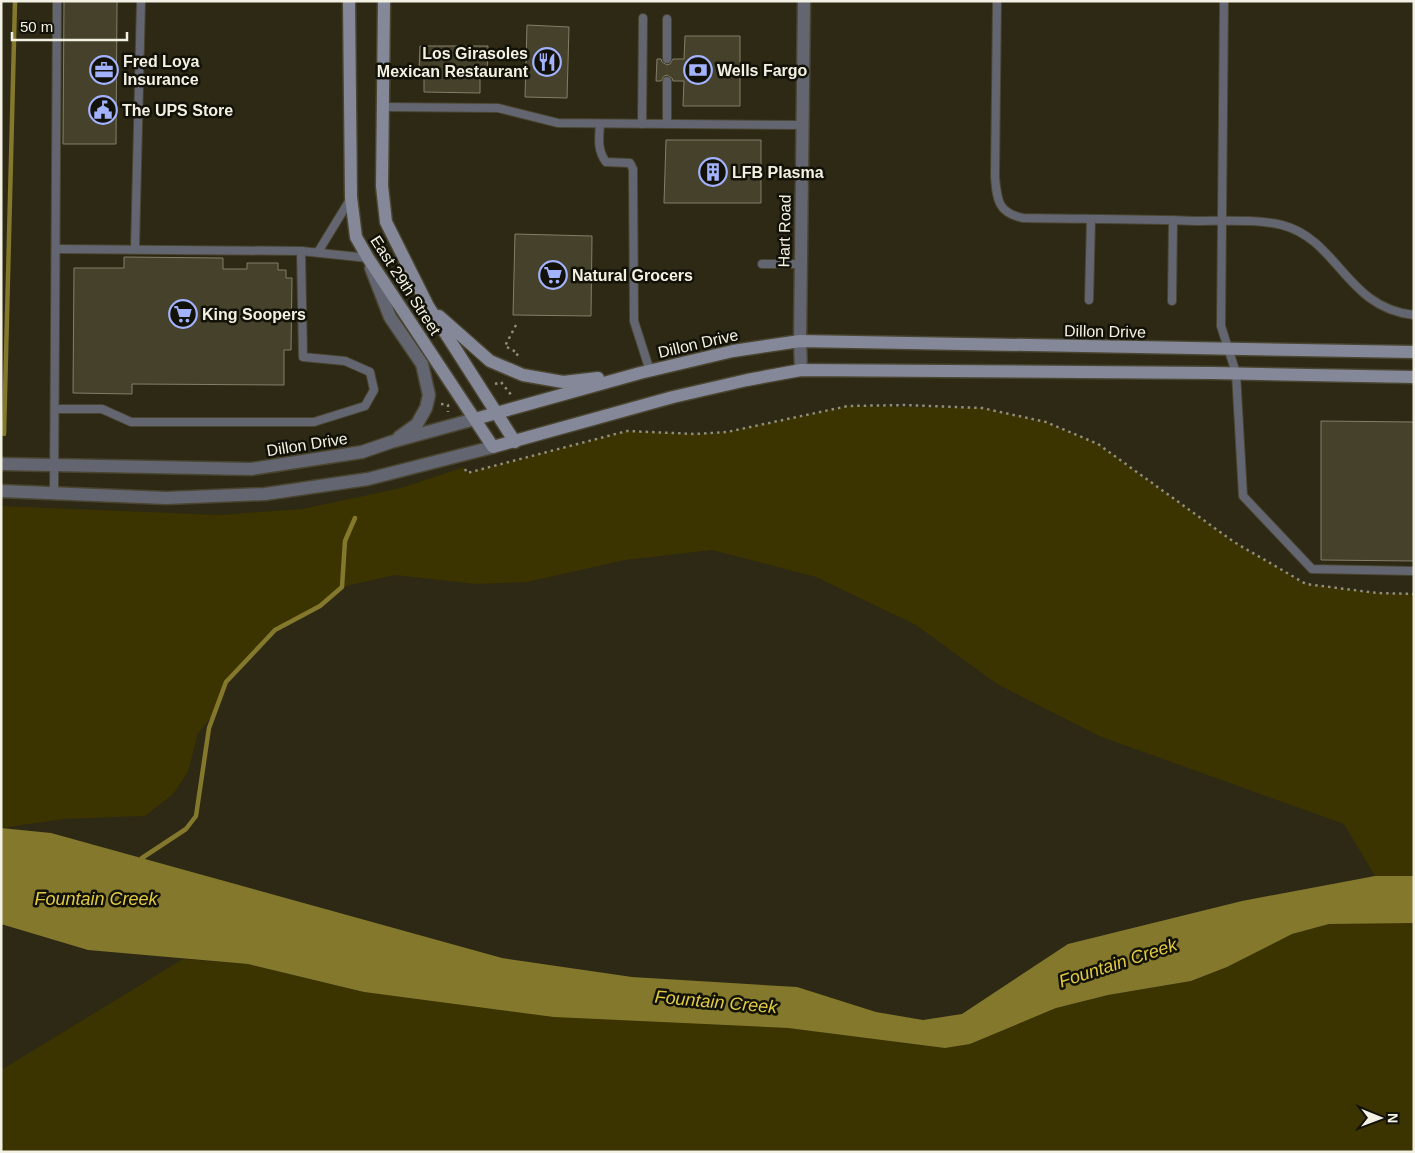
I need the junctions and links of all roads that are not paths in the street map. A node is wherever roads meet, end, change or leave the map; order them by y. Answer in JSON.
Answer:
{"nodes":[{"id":1,"x":57,"y":1,"type":"edge"},
{"id":2,"x":141,"y":1,"type":"edge"},
{"id":3,"x":349,"y":1,"type":"edge"},
{"id":4,"x":384,"y":1,"type":"edge"},
{"id":5,"x":804,"y":1,"type":"edge"},
{"id":6,"x":997,"y":1,"type":"edge"},
{"id":7,"x":1224,"y":1,"type":"edge"},
{"id":8,"x":643,"y":18,"type":"dead end"},
{"id":9,"x":667,"y":19,"type":"dead end"},
{"id":10,"x":667,"y":59,"type":"dead end"},
{"id":11,"x":667,"y":81,"type":"dead end"},
{"id":12,"x":382,"y":107,"type":"junction"},
{"id":13,"x":600,"y":124,"type":"junction"},
{"id":14,"x":642,"y":124,"type":"junction"},
{"id":15,"x":667,"y":124,"type":"junction"},
{"id":16,"x":802,"y":125,"type":"junction"},
{"id":17,"x":351,"y":197,"type":"junction"},
{"id":18,"x":1091,"y":219,"type":"junction"},
{"id":19,"x":1173,"y":220,"type":"junction"},
{"id":20,"x":1222,"y":221,"type":"junction"},
{"id":21,"x":56,"y":249,"type":"junction"},
{"id":22,"x":135,"y":249,"type":"junction"},
{"id":23,"x":301,"y":251,"type":"junction"},
{"id":24,"x":318,"y":252,"type":"junction"},
{"id":25,"x":368,"y":258,"type":"junction"},
{"id":26,"x":762,"y":264,"type":"dead end"},
{"id":27,"x":800,"y":264,"type":"junction"},
{"id":28,"x":1089,"y":300,"type":"dead end"},
{"id":29,"x":1172,"y":301,"type":"dead end"},
{"id":30,"x":428,"y":306,"type":"junction"},
{"id":31,"x":1414,"y":315,"type":"edge"},
{"id":32,"x":800,"y":341,"type":"junction"},
{"id":33,"x":1229,"y":350,"type":"junction"},
{"id":34,"x":1414,"y":352,"type":"edge"},
{"id":35,"x":801,"y":370,"type":"junction"},
{"id":36,"x":645,"y":372,"type":"junction"},
{"id":37,"x":1236,"y":373,"type":"junction"},
{"id":38,"x":1414,"y":377,"type":"edge"},
{"id":39,"x":56,"y":409,"type":"junction"},
{"id":40,"x":496,"y":413,"type":"junction"},
{"id":41,"x":475,"y":419,"type":"junction"},
{"id":42,"x":391,"y":442,"type":"junction"},
{"id":43,"x":515,"y":442,"type":"junction"},
{"id":44,"x":493,"y":447,"type":"junction"},
{"id":45,"x":1,"y":464,"type":"edge"},
{"id":46,"x":55,"y":466,"type":"junction"},
{"id":47,"x":1,"y":491,"type":"edge"},
{"id":48,"x":54,"y":492,"type":"junction"},
{"id":49,"x":1414,"y":571,"type":"edge"}],
"edges":[{"from":1,"to":21,"type":"lane"},
{"from":2,"to":22,"type":"lane"},
{"from":3,"to":17,"type":"main road","name":"East 29th Street"},
{"from":4,"to":12,"type":"main road","name":"East 29th Street"},
{"from":5,"to":16,"type":"street","name":"Hart Road"},
{"from":6,"to":18,"type":"lane"},
{"from":7,"to":20,"type":"lane"},
{"from":8,"to":14,"type":"lane"},
{"from":9,"to":10,"type":"lane"},
{"from":11,"to":15,"type":"lane"},
{"from":12,"to":13,"type":"lane"},
{"from":12,"to":30,"type":"main road","name":"East 29th Street"},
{"from":13,"to":14,"type":"lane"},
{"from":13,"to":36,"type":"lane"},
{"from":14,"to":15,"type":"lane"},
{"from":15,"to":16,"type":"lane"},
{"from":16,"to":27,"type":"street","name":"Hart Road"},
{"from":17,"to":24,"type":"lane"},
{"from":17,"to":25,"type":"main road","name":"East 29th Street"},
{"from":18,"to":19,"type":"lane"},
{"from":18,"to":28,"type":"lane"},
{"from":19,"to":20,"type":"lane"},
{"from":19,"to":29,"type":"lane"},
{"from":20,"to":31,"type":"lane"},
{"from":20,"to":33,"type":"lane"},
{"from":21,"to":22,"type":"lane"},
{"from":21,"to":39,"type":"lane"},
{"from":22,"to":23,"type":"lane"},
{"from":23,"to":24,"type":"lane"},
{"from":23,"to":39,"type":"lane"},
{"from":24,"to":25,"type":"lane"},
{"from":25,"to":41,"type":"main road","name":"East 29th Street"},
{"from":25,"to":42,"type":"street"},
{"from":26,"to":27,"type":"lane"},
{"from":27,"to":32,"type":"street","name":"Hart Road"},
{"from":30,"to":36,"type":"main road"},
{"from":30,"to":40,"type":"main road","name":"East 29th Street"},
{"from":32,"to":33,"type":"main road","name":"Dillon Drive"},
{"from":32,"to":35,"type":"street","name":"Hart Road"},
{"from":32,"to":36,"type":"main road","name":"Dillon Drive"},
{"from":33,"to":34,"type":"main road","name":"Dillon Drive"},
{"from":33,"to":37,"type":"lane"},
{"from":35,"to":37,"type":"main road"},
{"from":35,"to":43,"type":"main road"},
{"from":36,"to":40,"type":"main road","name":"Dillon Drive"},
{"from":37,"to":38,"type":"main road"},
{"from":37,"to":49,"type":"lane"},
{"from":39,"to":46,"type":"lane"},
{"from":40,"to":41,"type":"main road","name":"Dillon Drive"},
{"from":40,"to":43,"type":"main road","name":"East 29th Street"},
{"from":41,"to":42,"type":"street","name":"Dillon Drive"},
{"from":41,"to":44,"type":"main road","name":"East 29th Street"},
{"from":42,"to":46,"type":"street","name":"Dillon Drive"},
{"from":43,"to":44,"type":"main road"},
{"from":44,"to":48,"type":"street"},
{"from":45,"to":46,"type":"street","name":"Dillon Drive"},
{"from":46,"to":48,"type":"lane"},
{"from":47,"to":48,"type":"street"}]}
